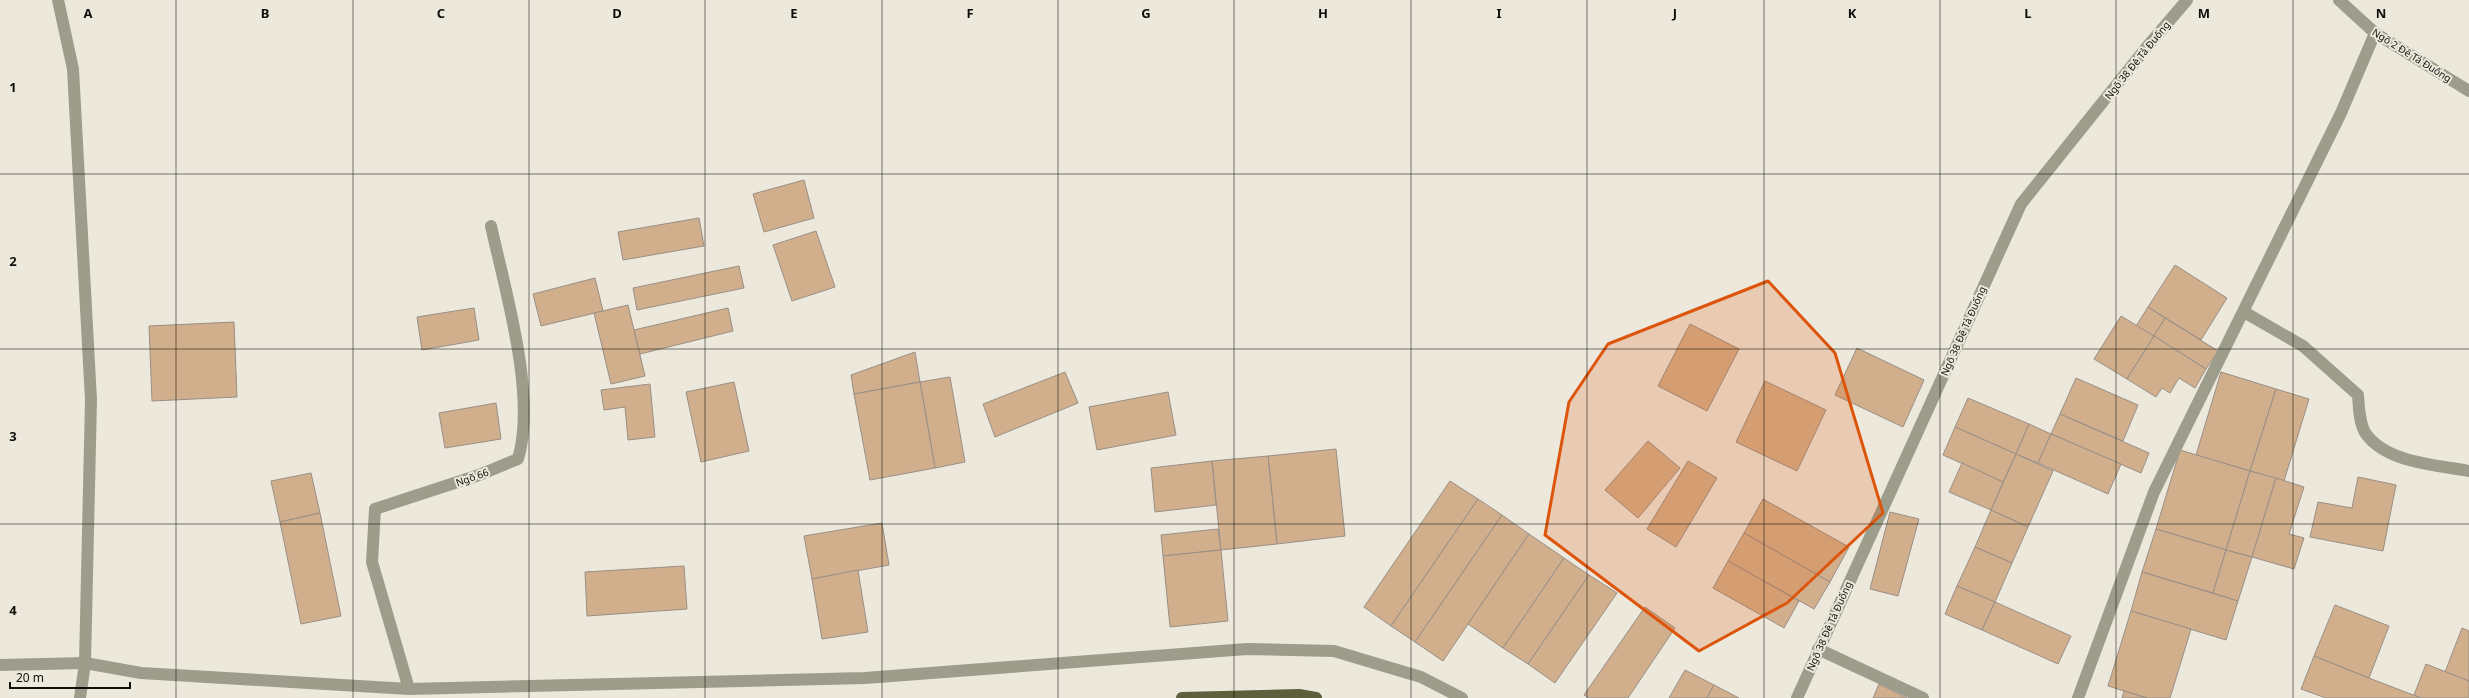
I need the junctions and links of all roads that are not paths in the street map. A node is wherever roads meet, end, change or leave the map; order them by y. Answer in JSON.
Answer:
{"nodes":[{"id":1,"x":58,"y":0,"type":"edge"},
{"id":2,"x":2187,"y":0,"type":"edge"},
{"id":3,"x":2339,"y":0,"type":"edge"},
{"id":4,"x":2375,"y":33,"type":"junction"},
{"id":5,"x":2469,"y":91,"type":"edge"},
{"id":6,"x":491,"y":226,"type":"dead end"},
{"id":7,"x":2244,"y":312,"type":"junction"},
{"id":8,"x":2469,"y":471,"type":"edge"},
{"id":9,"x":1818,"y":649,"type":"junction"},
{"id":10,"x":85,"y":663,"type":"junction"},
{"id":11,"x":0,"y":665,"type":"edge"},
{"id":12,"x":408,"y":689,"type":"junction"},
{"id":13,"x":80,"y":698,"type":"edge"},
{"id":14,"x":1182,"y":698,"type":"edge"},
{"id":15,"x":1316,"y":698,"type":"edge"},
{"id":16,"x":1462,"y":698,"type":"edge"},
{"id":17,"x":1797,"y":698,"type":"edge"},
{"id":18,"x":1923,"y":698,"type":"edge"},
{"id":19,"x":2078,"y":698,"type":"edge"}],
"edges":[{"from":1,"to":10,"type":"street"},
{"from":2,"to":9,"type":"street","name":"Ngõ 38 Đê Tả Đuống"},
{"from":3,"to":4,"type":"street","name":"Ngõ 2 Đê Tả Đuống"},
{"from":4,"to":5,"type":"street","name":"Ngõ 2 Đê Tả Đuống"},
{"from":4,"to":7,"type":"street"},
{"from":6,"to":12,"type":"street","name":"Ngõ 66"},
{"from":7,"to":8,"type":"street"},
{"from":7,"to":19,"type":"street"},
{"from":9,"to":17,"type":"street","name":"Ngõ 38 Đê Tả Đuống"},
{"from":9,"to":18,"type":"street"},
{"from":10,"to":11,"type":"street"},
{"from":10,"to":12,"type":"street"},
{"from":10,"to":13,"type":"street"},
{"from":12,"to":16,"type":"street"},
{"from":14,"to":15,"type":"main road"}]}
